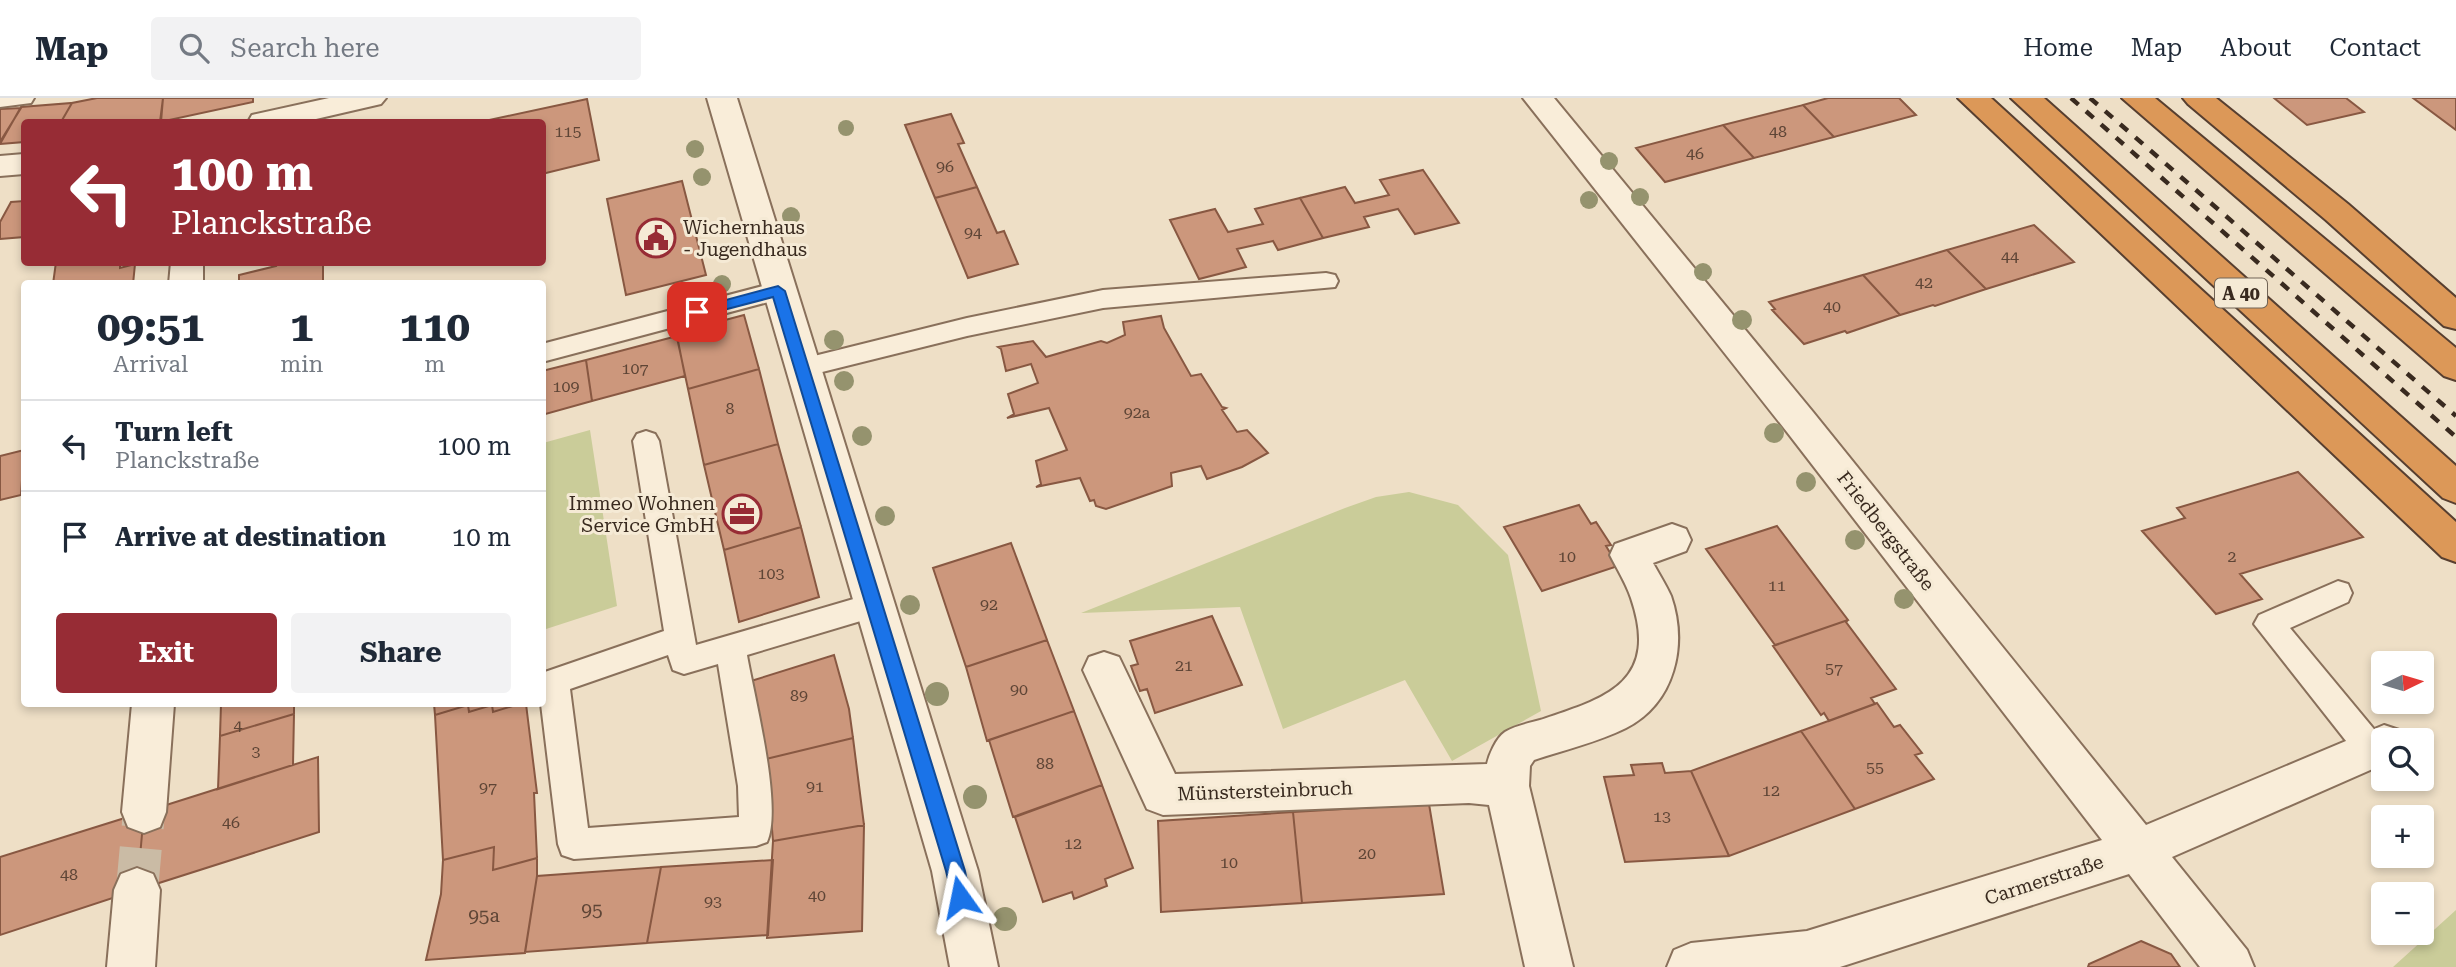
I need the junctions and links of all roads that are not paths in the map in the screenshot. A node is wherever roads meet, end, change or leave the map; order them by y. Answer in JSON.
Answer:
{"nodes":[{"id":1,"x":23,"y":98,"type":"edge"},
{"id":2,"x":371,"y":98,"type":"edge"},
{"id":3,"x":723,"y":98,"type":"edge"},
{"id":4,"x":1538,"y":98,"type":"edge"},
{"id":5,"x":1973,"y":98,"type":"edge"},
{"id":6,"x":2026,"y":98,"type":"edge"},
{"id":7,"x":2137,"y":98,"type":"edge"},
{"id":8,"x":2198,"y":98,"type":"edge"},
{"id":9,"x":0,"y":100,"type":"edge"},
{"id":10,"x":276,"y":119,"type":"edge"},
{"id":11,"x":21,"y":164,"type":"edge"},
{"id":12,"x":0,"y":166,"type":"edge"},
{"id":13,"x":1326,"y":281,"type":"dead end"},
{"id":14,"x":778,"y":291,"type":"junction"},
{"id":15,"x":2456,"y":317,"type":"edge"},
{"id":16,"x":546,"y":352,"type":"edge"},
{"id":17,"x":2456,"y":367,"type":"edge"},
{"id":18,"x":802,"y":368,"type":"junction"},
{"id":19,"x":646,"y":441,"type":"dead end"},
{"id":20,"x":2456,"y":488,"type":"edge"},
{"id":21,"x":1672,"y":540,"type":"dead end"},
{"id":22,"x":2456,"y":546,"type":"edge"},
{"id":23,"x":2338,"y":593,"type":"dead end"},
{"id":24,"x":874,"y":605,"type":"junction"},
{"id":25,"x":681,"y":638,"type":"junction"},
{"id":26,"x":731,"y":649,"type":"junction"},
{"id":27,"x":1104,"y":670,"type":"dead end"},
{"id":28,"x":153,"y":707,"type":"edge"},
{"id":29,"x":2371,"y":728,"type":"edge"},
{"id":30,"x":2371,"y":749,"type":"edge"},
{"id":31,"x":1507,"y":786,"type":"junction"},
{"id":32,"x":144,"y":812,"type":"tunnel mouth"},
{"id":33,"x":2140,"y":849,"type":"junction"},
{"id":34,"x":137,"y":890,"type":"tunnel mouth"},
{"id":35,"x":131,"y":967,"type":"edge"},
{"id":36,"x":974,"y":967,"type":"edge"},
{"id":37,"x":1549,"y":967,"type":"edge"},
{"id":38,"x":1691,"y":967,"type":"edge"},
{"id":39,"x":2230,"y":967,"type":"edge"}],
"edges":[{"from":1,"to":9,"type":"lane"},
{"from":2,"to":10,"type":"street"},
{"from":3,"to":14,"type":"street"},
{"from":4,"to":33,"type":"street","name":"Friedbergstraße"},
{"from":5,"to":22,"type":"highway"},
{"from":6,"to":20,"type":"highway","number":"A 40"},
{"from":7,"to":17,"type":"highway"},
{"from":8,"to":15,"type":"highway"},
{"from":11,"to":12,"type":"street"},
{"from":13,"to":18,"type":"lane"},
{"from":14,"to":16,"type":"lane"},
{"from":14,"to":18,"type":"street"},
{"from":18,"to":24,"type":"street"},
{"from":19,"to":25,"type":"lane"},
{"from":21,"to":31,"type":"street"},
{"from":23,"to":29,"type":"lane"},
{"from":24,"to":26,"type":"lane"},
{"from":24,"to":36,"type":"street"},
{"from":25,"to":26,"type":"lane"},
{"from":25,"to":26,"type":"lane"},
{"from":27,"to":31,"type":"street","name":"Münstersteinbruch"},
{"from":28,"to":32,"type":"street"},
{"from":30,"to":33,"type":"street","name":"Carmerstraße"},
{"from":31,"to":37,"type":"street"},
{"from":33,"to":38,"type":"street","name":"Carmerstraße"},
{"from":33,"to":39,"type":"street","name":"Friedbergstraße"},
{"from":34,"to":35,"type":"street"}]}
